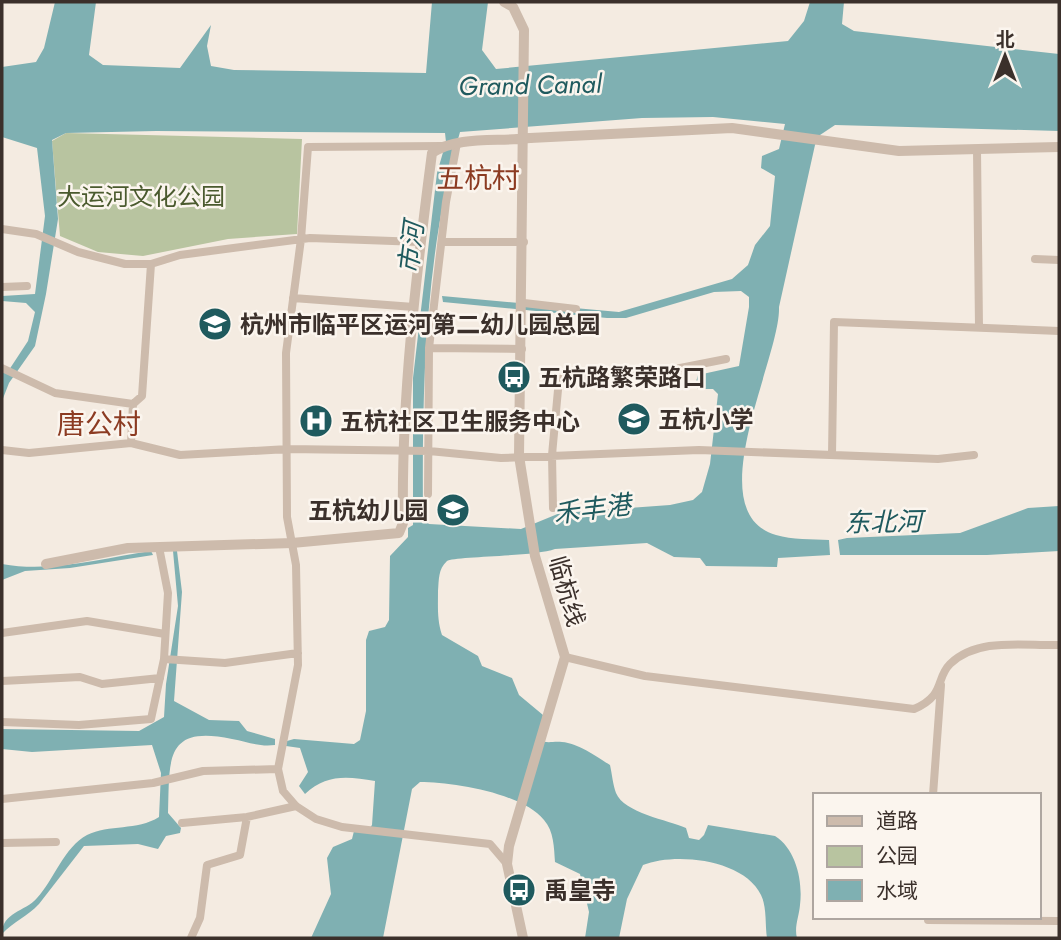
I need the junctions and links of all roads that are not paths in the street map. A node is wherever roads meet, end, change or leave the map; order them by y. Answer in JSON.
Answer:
{"nodes":[{"id":1,"x":504,"y":2,"type":"edge"},
{"id":2,"x":527,"y":134,"type":"junction"},
{"id":3,"x":457,"y":143,"type":"junction"},
{"id":4,"x":442,"y":146,"type":"junction"},
{"id":5,"x":1059,"y":147,"type":"edge"},
{"id":6,"x":977,"y":150,"type":"junction"},
{"id":7,"x":2,"y":229,"type":"edge"},
{"id":8,"x":302,"y":239,"type":"junction"},
{"id":9,"x":421,"y":242,"type":"junction"},
{"id":10,"x":443,"y":242,"type":"junction"},
{"id":11,"x":524,"y":242,"type":"junction"},
{"id":12,"x":1035,"y":259,"type":"dead end"},
{"id":13,"x":1059,"y":260,"type":"edge"},
{"id":14,"x":151,"y":264,"type":"junction"},
{"id":15,"x":27,"y":286,"type":"dead end"},
{"id":16,"x":2,"y":287,"type":"edge"},
{"id":17,"x":293,"y":298,"type":"junction"},
{"id":18,"x":414,"y":307,"type":"junction"},
{"id":19,"x":524,"y":308,"type":"junction"},
{"id":20,"x":576,"y":309,"type":"dead end"},
{"id":21,"x":979,"y":327,"type":"junction"},
{"id":22,"x":1059,"y":331,"type":"edge"},
{"id":23,"x":429,"y":348,"type":"junction"},
{"id":24,"x":522,"y":349,"type":"junction"},
{"id":25,"x":726,"y":359,"type":"dead end"},
{"id":26,"x":2,"y":368,"type":"edge"},
{"id":27,"x":133,"y":404,"type":"junction"},
{"id":28,"x":131,"y":443,"type":"junction"},
{"id":29,"x":288,"y":449,"type":"junction"},
{"id":30,"x":2,"y":450,"type":"edge"},
{"id":31,"x":402,"y":451,"type":"junction"},
{"id":32,"x":429,"y":451,"type":"junction"},
{"id":33,"x":552,"y":455,"type":"junction"},
{"id":34,"x":832,"y":455,"type":"junction"},
{"id":35,"x":974,"y":455,"type":"dead end"},
{"id":36,"x":519,"y":456,"type":"junction"},
{"id":37,"x":428,"y":494,"type":"dead end"},
{"id":38,"x":553,"y":508,"type":"dead end"},
{"id":39,"x":292,"y":543,"type":"junction"},
{"id":40,"x":159,"y":547,"type":"junction"},
{"id":41,"x":46,"y":564,"type":"dead end"},
{"id":42,"x":2,"y":633,"type":"edge"},
{"id":43,"x":165,"y":634,"type":"junction"},
{"id":44,"x":1059,"y":645,"type":"edge"},
{"id":45,"x":298,"y":653,"type":"junction"},
{"id":46,"x":565,"y":657,"type":"junction"},
{"id":47,"x":163,"y":659,"type":"junction"},
{"id":48,"x":160,"y":678,"type":"junction"},
{"id":49,"x":2,"y":681,"type":"edge"},
{"id":50,"x":941,"y":685,"type":"junction"},
{"id":51,"x":2,"y":723,"type":"edge"},
{"id":52,"x":278,"y":769,"type":"junction"},
{"id":53,"x":933,"y":793,"type":"edge"},
{"id":54,"x":2,"y":800,"type":"edge"},
{"id":55,"x":296,"y":806,"type":"junction"},
{"id":56,"x":247,"y":817,"type":"junction"},
{"id":57,"x":182,"y":823,"type":"dead end"},
{"id":58,"x":57,"y":842,"type":"dead end"},
{"id":59,"x":2,"y":844,"type":"edge"},
{"id":60,"x":507,"y":864,"type":"junction"},
{"id":61,"x":928,"y":919,"type":"edge"},
{"id":62,"x":1059,"y":921,"type":"edge"},
{"id":63,"x":191,"y":938,"type":"edge"},
{"id":64,"x":523,"y":938,"type":"edge"}],
"edges":[{"from":1,"to":2,"type":"street","name":"临杭线"},
{"from":2,"to":3,"type":"street","bridge":true},
{"from":2,"to":6,"type":"street"},
{"from":2,"to":11,"type":"street","name":"临杭线"},
{"from":3,"to":4,"type":"street"},
{"from":3,"to":10,"type":"street"},
{"from":4,"to":8,"type":"street"},
{"from":4,"to":9,"type":"street"},
{"from":5,"to":6,"type":"street"},
{"from":6,"to":21,"type":"street"},
{"from":7,"to":14,"type":"street"},
{"from":8,"to":9,"type":"street"},
{"from":8,"to":14,"type":"street"},
{"from":8,"to":17,"type":"street"},
{"from":9,"to":18,"type":"street"},
{"from":10,"to":11,"type":"street"},
{"from":10,"to":23,"type":"street"},
{"from":11,"to":19,"type":"street","name":"临杭线"},
{"from":12,"to":13,"type":"street"},
{"from":14,"to":27,"type":"street"},
{"from":15,"to":16,"type":"street"},
{"from":17,"to":18,"type":"street"},
{"from":17,"to":29,"type":"street"},
{"from":18,"to":31,"type":"street"},
{"from":19,"to":20,"type":"street"},
{"from":19,"to":24,"type":"street","name":"临杭线"},
{"from":21,"to":22,"type":"street"},
{"from":21,"to":34,"type":"street"},
{"from":23,"to":24,"type":"street"},
{"from":23,"to":32,"type":"street"},
{"from":24,"to":36,"type":"street","name":"临杭线"},
{"from":25,"to":33,"type":"street"},
{"from":26,"to":27,"type":"street"},
{"from":27,"to":28,"type":"street"},
{"from":28,"to":29,"type":"street"},
{"from":28,"to":30,"type":"street"},
{"from":29,"to":31,"type":"street"},
{"from":29,"to":39,"type":"street"},
{"from":31,"to":32,"type":"street"},
{"from":31,"to":39,"type":"street"},
{"from":32,"to":36,"type":"street"},
{"from":32,"to":37,"type":"street"},
{"from":33,"to":34,"type":"street"},
{"from":33,"to":36,"type":"street"},
{"from":33,"to":38,"type":"street"},
{"from":34,"to":35,"type":"street"},
{"from":36,"to":46,"type":"street","name":"临杭线"},
{"from":39,"to":40,"type":"street"},
{"from":39,"to":45,"type":"street"},
{"from":40,"to":41,"type":"street"},
{"from":40,"to":43,"type":"street"},
{"from":42,"to":43,"type":"street"},
{"from":43,"to":47,"type":"street"},
{"from":44,"to":50,"type":"street"},
{"from":45,"to":47,"type":"street"},
{"from":45,"to":52,"type":"street"},
{"from":46,"to":50,"type":"street"},
{"from":46,"to":60,"type":"street","name":"临杭线"},
{"from":47,"to":48,"type":"street"},
{"from":48,"to":49,"type":"street"},
{"from":48,"to":51,"type":"street"},
{"from":50,"to":53,"type":"street"},
{"from":52,"to":54,"type":"street"},
{"from":52,"to":55,"type":"street"},
{"from":55,"to":56,"type":"street"},
{"from":55,"to":60,"type":"street"},
{"from":56,"to":57,"type":"street"},
{"from":56,"to":63,"type":"street"},
{"from":58,"to":59,"type":"street"},
{"from":60,"to":64,"type":"street","name":"临杭线"},
{"from":61,"to":62,"type":"street"}]}
